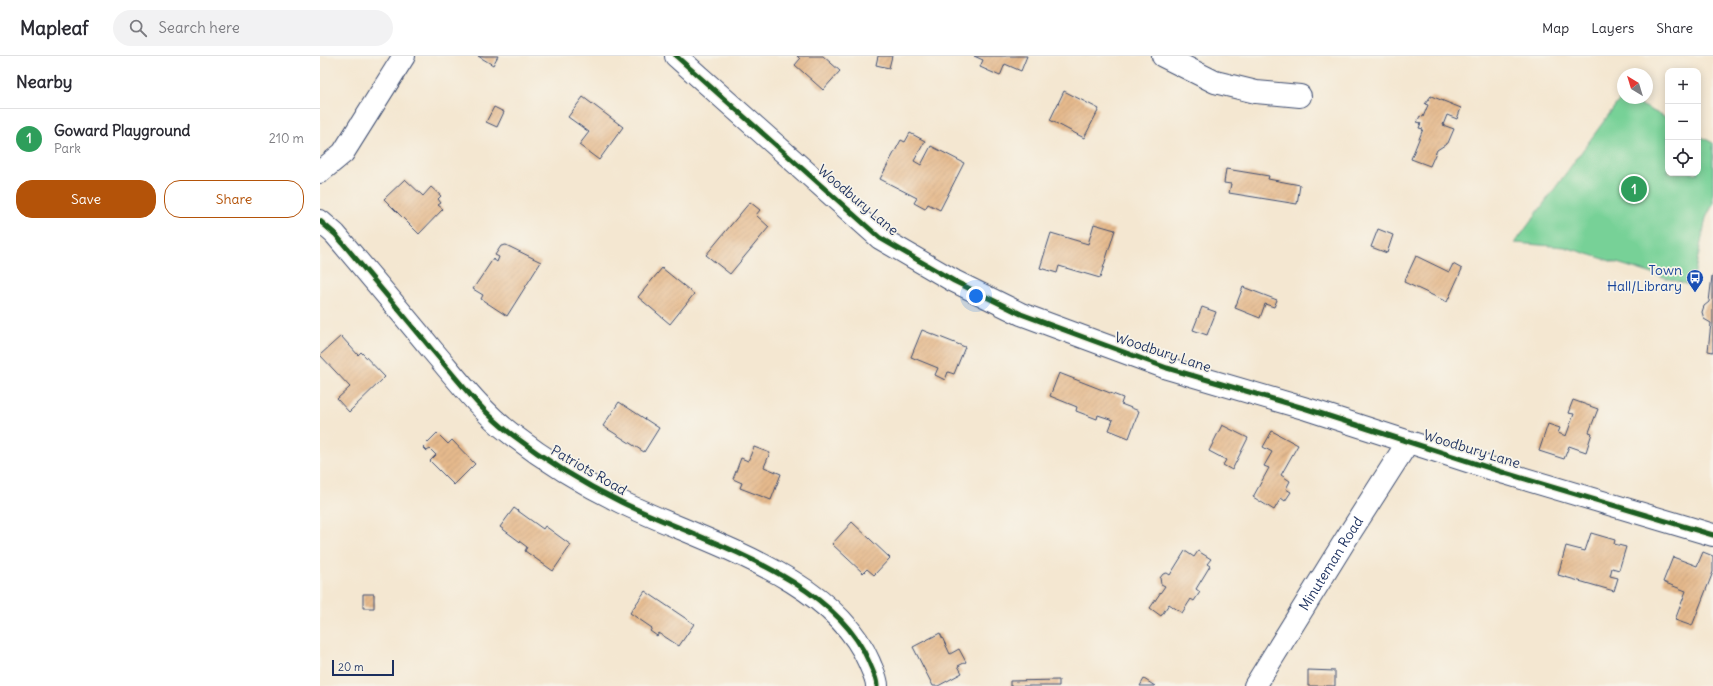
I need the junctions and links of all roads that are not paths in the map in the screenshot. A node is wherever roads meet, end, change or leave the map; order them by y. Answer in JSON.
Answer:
{"nodes":[{"id":1,"x":404,"y":56,"type":"edge"},
{"id":2,"x":676,"y":56,"type":"edge"},
{"id":3,"x":1163,"y":56,"type":"edge"},
{"id":4,"x":1300,"y":96,"type":"dead end"},
{"id":5,"x":320,"y":172,"type":"edge"},
{"id":6,"x":320,"y":222,"type":"edge"},
{"id":7,"x":1408,"y":442,"type":"junction"},
{"id":8,"x":1713,"y":535,"type":"edge"},
{"id":9,"x":877,"y":686,"type":"edge"},
{"id":10,"x":1256,"y":686,"type":"edge"}],
"edges":[{"from":1,"to":5,"type":"street"},
{"from":2,"to":7,"type":"street","name":"Woodbury Lane"},
{"from":3,"to":4,"type":"street"},
{"from":6,"to":9,"type":"street","name":"Patriots Road"},
{"from":7,"to":8,"type":"street","name":"Woodbury Lane"},
{"from":7,"to":10,"type":"street","name":"Minuteman Road"}]}
